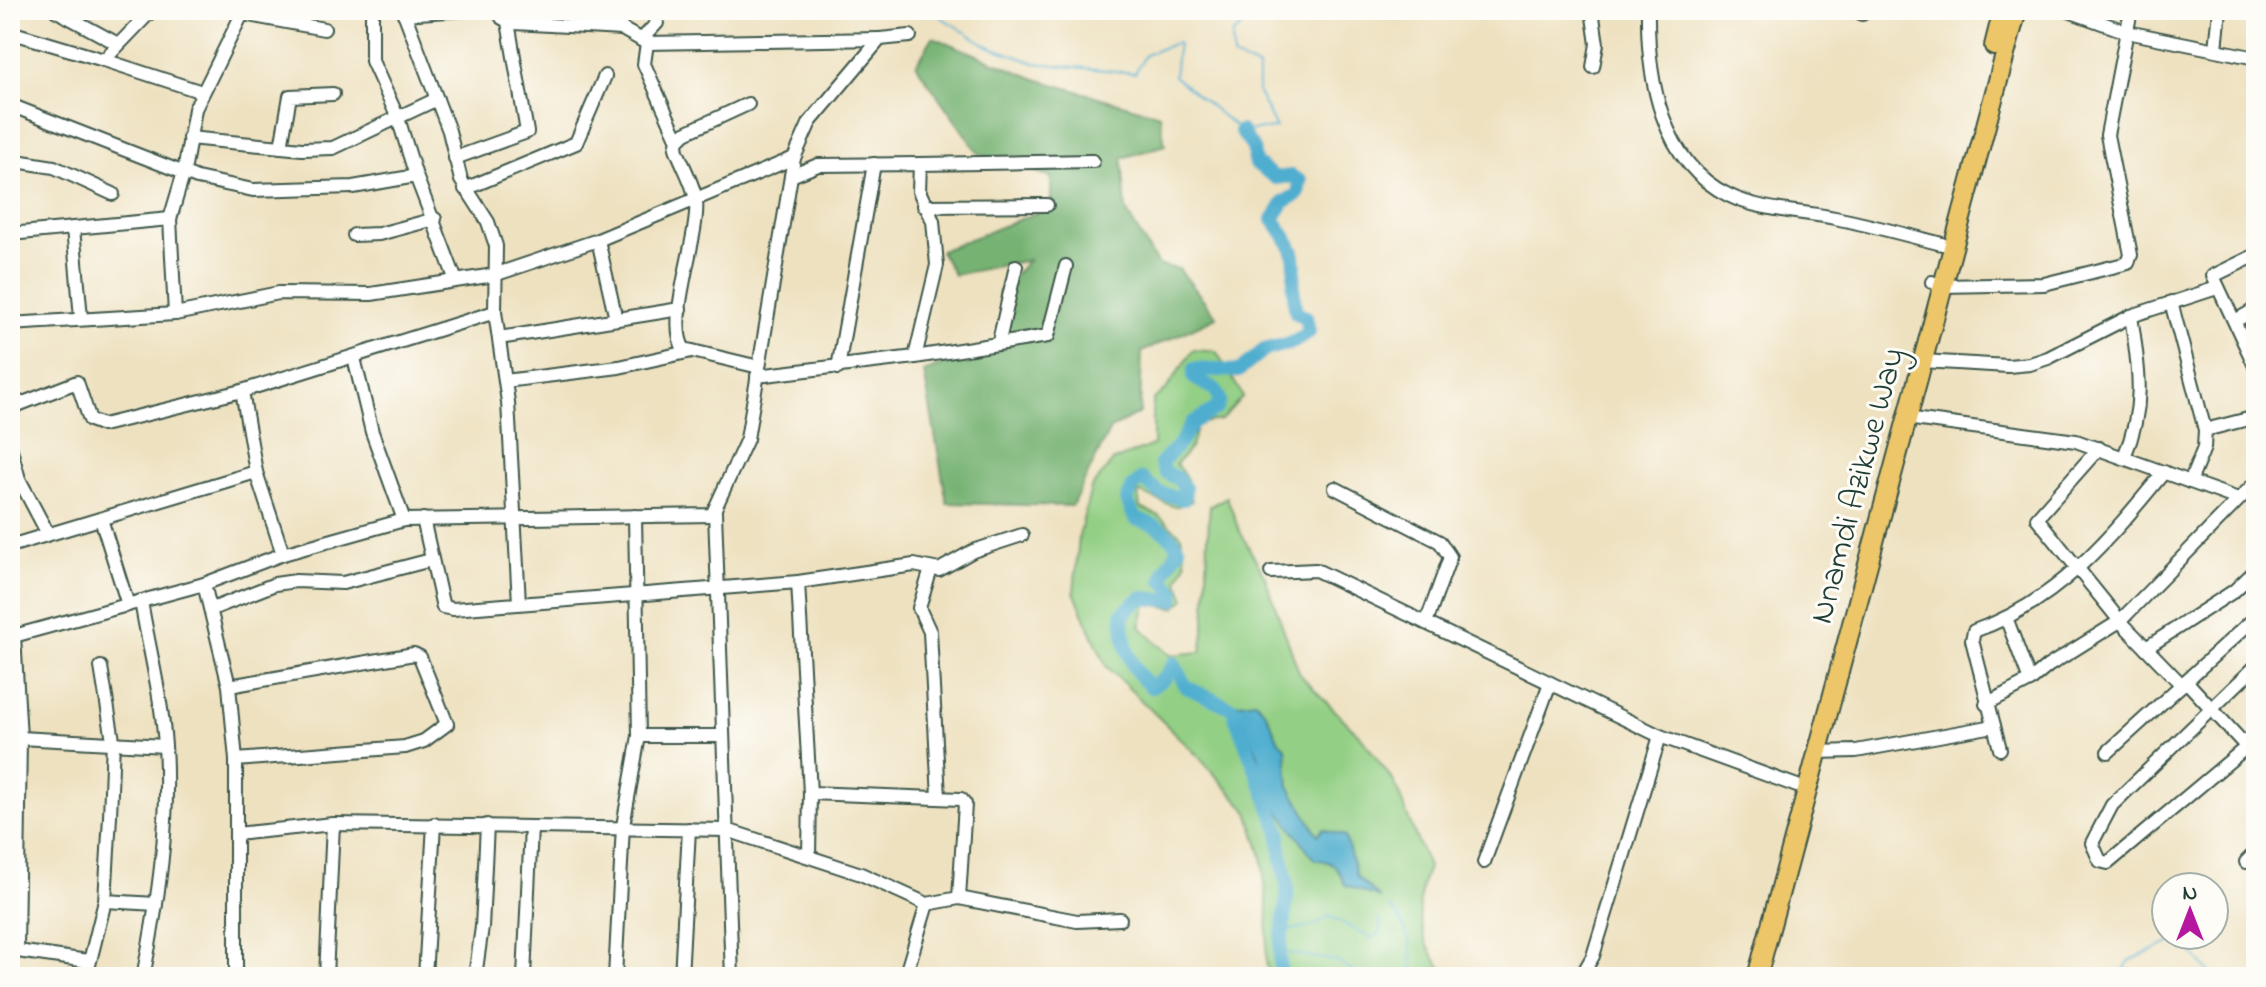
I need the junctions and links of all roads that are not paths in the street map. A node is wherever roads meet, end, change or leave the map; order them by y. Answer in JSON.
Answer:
{"nodes":[{"id":1,"x":55,"y":10,"type":"edge"},
{"id":2,"x":152,"y":10,"type":"edge"},
{"id":3,"x":372,"y":10,"type":"edge"},
{"id":4,"x":462,"y":10,"type":"edge"},
{"id":5,"x":499,"y":10,"type":"edge"},
{"id":6,"x":611,"y":10,"type":"edge"},
{"id":7,"x":655,"y":10,"type":"edge"},
{"id":8,"x":1592,"y":10,"type":"edge"},
{"id":9,"x":1648,"y":10,"type":"edge"},
{"id":10,"x":2003,"y":10,"type":"edge"},
{"id":11,"x":2017,"y":10,"type":"edge"},
{"id":12,"x":2066,"y":10,"type":"edge"},
{"id":13,"x":2131,"y":10,"type":"edge"},
{"id":14,"x":2220,"y":10,"type":"edge"},
{"id":15,"x":244,"y":12,"type":"edge"},
{"id":16,"x":404,"y":12,"type":"edge"},
{"id":17,"x":508,"y":22,"type":"junction"},
{"id":18,"x":324,"y":29,"type":"dead end"},
{"id":19,"x":622,"y":29,"type":"junction"},
{"id":20,"x":10,"y":32,"type":"edge"},
{"id":21,"x":2127,"y":32,"type":"junction"},
{"id":22,"x":910,"y":36,"type":"dead end"},
{"id":23,"x":880,"y":39,"type":"junction"},
{"id":24,"x":644,"y":42,"type":"junction"},
{"id":25,"x":118,"y":44,"type":"junction"},
{"id":26,"x":2216,"y":49,"type":"junction"},
{"id":27,"x":2256,"y":58,"type":"edge"},
{"id":28,"x":104,"y":60,"type":"junction"},
{"id":29,"x":1593,"y":67,"type":"dead end"},
{"id":30,"x":605,"y":76,"type":"dead end"},
{"id":31,"x":202,"y":92,"type":"junction"},
{"id":32,"x":333,"y":94,"type":"dead end"},
{"id":33,"x":437,"y":99,"type":"junction"},
{"id":34,"x":748,"y":104,"type":"dead end"},
{"id":35,"x":10,"y":105,"type":"edge"},
{"id":36,"x":398,"y":118,"type":"junction"},
{"id":37,"x":189,"y":138,"type":"junction"},
{"id":38,"x":678,"y":140,"type":"junction"},
{"id":39,"x":281,"y":147,"type":"junction"},
{"id":40,"x":455,"y":158,"type":"junction"},
{"id":41,"x":794,"y":158,"type":"junction"},
{"id":42,"x":10,"y":160,"type":"edge"},
{"id":43,"x":1093,"y":161,"type":"dead end"},
{"id":44,"x":874,"y":164,"type":"junction"},
{"id":45,"x":920,"y":164,"type":"junction"},
{"id":46,"x":184,"y":172,"type":"junction"},
{"id":47,"x":416,"y":176,"type":"junction"},
{"id":48,"x":791,"y":176,"type":"junction"},
{"id":49,"x":465,"y":189,"type":"junction"},
{"id":50,"x":113,"y":194,"type":"dead end"},
{"id":51,"x":696,"y":202,"type":"junction"},
{"id":52,"x":1047,"y":205,"type":"dead end"},
{"id":53,"x":924,"y":206,"type":"junction"},
{"id":54,"x":170,"y":219,"type":"junction"},
{"id":55,"x":435,"y":219,"type":"junction"},
{"id":56,"x":73,"y":228,"type":"junction"},
{"id":57,"x":10,"y":234,"type":"edge"},
{"id":58,"x":354,"y":235,"type":"dead end"},
{"id":59,"x":598,"y":240,"type":"junction"},
{"id":60,"x":1942,"y":244,"type":"junction"},
{"id":61,"x":2256,"y":255,"type":"edge"},
{"id":62,"x":1016,"y":266,"type":"dead end"},
{"id":63,"x":1066,"y":266,"type":"dead end"},
{"id":64,"x":494,"y":275,"type":"junction"},
{"id":65,"x":455,"y":278,"type":"junction"},
{"id":66,"x":1937,"y":284,"type":"junction"},
{"id":67,"x":2217,"y":288,"type":"junction"},
{"id":68,"x":2171,"y":302,"type":"junction"},
{"id":69,"x":680,"y":309,"type":"junction"},
{"id":70,"x":2256,"y":309,"type":"edge"},
{"id":71,"x":495,"y":312,"type":"junction"},
{"id":72,"x":175,"y":314,"type":"junction"},
{"id":73,"x":2131,"y":316,"type":"junction"},
{"id":74,"x":81,"y":318,"type":"junction"},
{"id":75,"x":616,"y":319,"type":"junction"},
{"id":76,"x":2235,"y":321,"type":"junction"},
{"id":77,"x":10,"y":324,"type":"edge"},
{"id":78,"x":499,"y":338,"type":"junction"},
{"id":79,"x":999,"y":341,"type":"junction"},
{"id":80,"x":693,"y":351,"type":"junction"},
{"id":81,"x":915,"y":357,"type":"junction"},
{"id":82,"x":354,"y":358,"type":"junction"},
{"id":83,"x":1922,"y":361,"type":"junction"},
{"id":84,"x":838,"y":368,"type":"junction"},
{"id":85,"x":2256,"y":368,"type":"edge"},
{"id":86,"x":758,"y":371,"type":"junction"},
{"id":87,"x":505,"y":381,"type":"junction"},
{"id":88,"x":242,"y":391,"type":"junction"},
{"id":89,"x":10,"y":408,"type":"edge"},
{"id":90,"x":2256,"y":417,"type":"edge"},
{"id":91,"x":1906,"y":418,"type":"junction"},
{"id":92,"x":2205,"y":430,"type":"junction"},
{"id":93,"x":10,"y":446,"type":"edge"},
{"id":94,"x":2099,"y":448,"type":"junction"},
{"id":95,"x":2124,"y":457,"type":"junction"},
{"id":96,"x":256,"y":472,"type":"junction"},
{"id":97,"x":2164,"y":472,"type":"junction"},
{"id":98,"x":2190,"y":482,"type":"junction"},
{"id":99,"x":2256,"y":482,"type":"edge"},
{"id":100,"x":1335,"y":488,"type":"dead end"},
{"id":101,"x":2238,"y":499,"type":"junction"},
{"id":102,"x":715,"y":512,"type":"junction"},
{"id":103,"x":635,"y":516,"type":"junction"},
{"id":104,"x":517,"y":517,"type":"junction"},
{"id":105,"x":101,"y":519,"type":"junction"},
{"id":106,"x":423,"y":519,"type":"junction"},
{"id":107,"x":404,"y":520,"type":"junction"},
{"id":108,"x":48,"y":534,"type":"junction"},
{"id":109,"x":1022,"y":535,"type":"dead end"},
{"id":110,"x":10,"y":546,"type":"edge"},
{"id":111,"x":283,"y":554,"type":"junction"},
{"id":112,"x":431,"y":560,"type":"junction"},
{"id":113,"x":931,"y":569,"type":"junction"},
{"id":114,"x":2078,"y":569,"type":"junction"},
{"id":115,"x":2256,"y":570,"type":"edge"},
{"id":116,"x":1271,"y":572,"type":"dead end"},
{"id":117,"x":798,"y":582,"type":"junction"},
{"id":118,"x":204,"y":584,"type":"junction"},
{"id":119,"x":717,"y":589,"type":"junction"},
{"id":120,"x":636,"y":594,"type":"junction"},
{"id":121,"x":134,"y":603,"type":"junction"},
{"id":122,"x":519,"y":603,"type":"junction"},
{"id":123,"x":212,"y":609,"type":"junction"},
{"id":124,"x":2256,"y":617,"type":"edge"},
{"id":125,"x":2007,"y":620,"type":"junction"},
{"id":126,"x":2120,"y":621,"type":"junction"},
{"id":127,"x":1426,"y":623,"type":"junction"},
{"id":128,"x":12,"y":637,"type":"edge"},
{"id":129,"x":2146,"y":648,"type":"junction"},
{"id":130,"x":2256,"y":666,"type":"edge"},
{"id":131,"x":101,"y":667,"type":"dead end"},
{"id":132,"x":2030,"y":681,"type":"junction"},
{"id":133,"x":1550,"y":683,"type":"junction"},
{"id":134,"x":2184,"y":683,"type":"junction"},
{"id":135,"x":229,"y":686,"type":"junction"},
{"id":136,"x":1986,"y":704,"type":"junction"},
{"id":137,"x":2211,"y":707,"type":"junction"},
{"id":138,"x":1994,"y":726,"type":"junction"},
{"id":139,"x":639,"y":736,"type":"junction"},
{"id":140,"x":722,"y":736,"type":"junction"},
{"id":141,"x":1660,"y":736,"type":"junction"},
{"id":142,"x":20,"y":738,"type":"junction"},
{"id":143,"x":113,"y":740,"type":"junction"},
{"id":144,"x":165,"y":746,"type":"junction"},
{"id":145,"x":2253,"y":747,"type":"edge"},
{"id":146,"x":2000,"y":749,"type":"dead end"},
{"id":147,"x":1815,"y":752,"type":"junction"},
{"id":148,"x":2108,"y":752,"type":"dead end"},
{"id":149,"x":236,"y":760,"type":"junction"},
{"id":150,"x":1797,"y":786,"type":"junction"},
{"id":151,"x":810,"y":793,"type":"junction"},
{"id":152,"x":939,"y":797,"type":"junction"},
{"id":153,"x":333,"y":824,"type":"junction"},
{"id":154,"x":434,"y":824,"type":"junction"},
{"id":155,"x":487,"y":825,"type":"junction"},
{"id":156,"x":623,"y":826,"type":"junction"},
{"id":157,"x":531,"y":827,"type":"junction"},
{"id":158,"x":689,"y":829,"type":"junction"},
{"id":159,"x":727,"y":830,"type":"junction"},
{"id":160,"x":236,"y":834,"type":"junction"},
{"id":161,"x":2256,"y":852,"type":"edge"},
{"id":162,"x":809,"y":856,"type":"junction"},
{"id":163,"x":1484,"y":862,"type":"dead end"},
{"id":164,"x":2246,"y":862,"type":"dead end"},
{"id":165,"x":959,"y":898,"type":"junction"},
{"id":166,"x":105,"y":901,"type":"junction"},
{"id":167,"x":156,"y":904,"type":"junction"},
{"id":168,"x":927,"y":904,"type":"junction"},
{"id":169,"x":1120,"y":919,"type":"dead end"},
{"id":170,"x":14,"y":950,"type":"edge"},
{"id":171,"x":88,"y":961,"type":"junction"},
{"id":172,"x":1585,"y":970,"type":"dead end"},
{"id":173,"x":86,"y":977,"type":"edge"},
{"id":174,"x":143,"y":977,"type":"edge"},
{"id":175,"x":236,"y":977,"type":"edge"},
{"id":176,"x":326,"y":977,"type":"edge"},
{"id":177,"x":425,"y":977,"type":"edge"},
{"id":178,"x":475,"y":977,"type":"edge"},
{"id":179,"x":524,"y":977,"type":"edge"},
{"id":180,"x":615,"y":977,"type":"edge"},
{"id":181,"x":681,"y":977,"type":"edge"},
{"id":182,"x":732,"y":977,"type":"edge"},
{"id":183,"x":905,"y":977,"type":"edge"},
{"id":184,"x":1745,"y":977,"type":"edge"},
{"id":185,"x":1757,"y":977,"type":"edge"}],
"edges":[{"from":1,"to":25,"type":"street"},
{"from":2,"to":25,"type":"street"},
{"from":3,"to":36,"type":"street"},
{"from":4,"to":16,"type":"street"},
{"from":5,"to":17,"type":"street"},
{"from":6,"to":19,"type":"street"},
{"from":7,"to":24,"type":"street"},
{"from":8,"to":29,"type":"street"},
{"from":9,"to":60,"type":"street"},
{"from":10,"to":60,"type":"highway","name":"Nnamdi Azikwe Way"},
{"from":11,"to":66,"type":"highway","name":"Nnamdi Azikwe Way"},
{"from":12,"to":21,"type":"street"},
{"from":13,"to":21,"type":"street"},
{"from":14,"to":26,"type":"street"},
{"from":15,"to":18,"type":"street"},
{"from":15,"to":31,"type":"street"},
{"from":16,"to":33,"type":"street"},
{"from":17,"to":19,"type":"street"},
{"from":17,"to":40,"type":"street"},
{"from":19,"to":24,"type":"street"},
{"from":20,"to":28,"type":"street"},
{"from":21,"to":26,"type":"street"},
{"from":21,"to":66,"type":"street"},
{"from":22,"to":23,"type":"street"},
{"from":23,"to":24,"type":"street"},
{"from":23,"to":41,"type":"street"},
{"from":24,"to":38,"type":"street"},
{"from":25,"to":28,"type":"street"},
{"from":26,"to":27,"type":"street"},
{"from":28,"to":31,"type":"street"},
{"from":30,"to":49,"type":"street"},
{"from":31,"to":37,"type":"street"},
{"from":32,"to":39,"type":"street"},
{"from":33,"to":36,"type":"street"},
{"from":33,"to":40,"type":"street"},
{"from":34,"to":38,"type":"street"},
{"from":35,"to":46,"type":"street"},
{"from":36,"to":39,"type":"street"},
{"from":36,"to":47,"type":"street"},
{"from":37,"to":39,"type":"street"},
{"from":37,"to":46,"type":"street"},
{"from":38,"to":51,"type":"street"},
{"from":40,"to":49,"type":"street"},
{"from":41,"to":48,"type":"street"},
{"from":41,"to":51,"type":"street"},
{"from":42,"to":50,"type":"street"},
{"from":43,"to":45,"type":"street"},
{"from":44,"to":45,"type":"street"},
{"from":44,"to":48,"type":"street"},
{"from":44,"to":84,"type":"street"},
{"from":45,"to":53,"type":"street"},
{"from":46,"to":47,"type":"street"},
{"from":46,"to":54,"type":"street"},
{"from":47,"to":55,"type":"street"},
{"from":48,"to":86,"type":"street"},
{"from":49,"to":64,"type":"street"},
{"from":51,"to":59,"type":"street"},
{"from":51,"to":69,"type":"street"},
{"from":52,"to":53,"type":"street"},
{"from":53,"to":81,"type":"street"},
{"from":54,"to":56,"type":"street"},
{"from":54,"to":72,"type":"street"},
{"from":55,"to":58,"type":"street"},
{"from":55,"to":65,"type":"street"},
{"from":56,"to":57,"type":"street"},
{"from":56,"to":74,"type":"street"},
{"from":59,"to":64,"type":"street"},
{"from":59,"to":75,"type":"street"},
{"from":60,"to":66,"type":"highway","name":"Nnamdi Azikwe Way"},
{"from":61,"to":67,"type":"street"},
{"from":62,"to":79,"type":"street"},
{"from":63,"to":79,"type":"street"},
{"from":64,"to":65,"type":"street"},
{"from":64,"to":71,"type":"street"},
{"from":65,"to":72,"type":"street"},
{"from":66,"to":83,"type":"highway","name":"Nnamdi Azikwe Way"},
{"from":66,"to":150,"type":"highway","name":"Nnamdi Azikwe Way"},
{"from":67,"to":68,"type":"street"},
{"from":67,"to":76,"type":"street"},
{"from":68,"to":73,"type":"street"},
{"from":68,"to":92,"type":"street"},
{"from":69,"to":75,"type":"street"},
{"from":69,"to":80,"type":"street"},
{"from":70,"to":76,"type":"street"},
{"from":71,"to":78,"type":"street"},
{"from":71,"to":82,"type":"street"},
{"from":72,"to":74,"type":"street"},
{"from":73,"to":83,"type":"street"},
{"from":73,"to":95,"type":"street"},
{"from":74,"to":77,"type":"street"},
{"from":75,"to":78,"type":"street"},
{"from":76,"to":85,"type":"street"},
{"from":78,"to":87,"type":"street"},
{"from":79,"to":81,"type":"street"},
{"from":80,"to":86,"type":"street"},
{"from":80,"to":87,"type":"street"},
{"from":81,"to":84,"type":"street"},
{"from":82,"to":88,"type":"street"},
{"from":82,"to":107,"type":"street"},
{"from":83,"to":91,"type":"highway","name":"Nnamdi Azikwe Way"},
{"from":84,"to":86,"type":"street"},
{"from":86,"to":102,"type":"street"},
{"from":87,"to":104,"type":"street"},
{"from":88,"to":89,"type":"street"},
{"from":88,"to":96,"type":"street"},
{"from":90,"to":92,"type":"street"},
{"from":91,"to":94,"type":"street"},
{"from":91,"to":147,"type":"highway","name":"Nnamdi Azikwe Way"},
{"from":92,"to":98,"type":"street"},
{"from":93,"to":108,"type":"street"},
{"from":94,"to":95,"type":"street"},
{"from":94,"to":114,"type":"street"},
{"from":95,"to":97,"type":"street"},
{"from":96,"to":105,"type":"street"},
{"from":96,"to":111,"type":"street"},
{"from":97,"to":98,"type":"street"},
{"from":97,"to":114,"type":"street"},
{"from":98,"to":101,"type":"street"},
{"from":99,"to":101,"type":"street"},
{"from":100,"to":127,"type":"street"},
{"from":101,"to":126,"type":"street"},
{"from":102,"to":103,"type":"street"},
{"from":102,"to":119,"type":"street"},
{"from":103,"to":104,"type":"street"},
{"from":103,"to":120,"type":"street"},
{"from":104,"to":106,"type":"street"},
{"from":104,"to":122,"type":"street"},
{"from":105,"to":108,"type":"street"},
{"from":105,"to":121,"type":"street"},
{"from":106,"to":107,"type":"street"},
{"from":106,"to":112,"type":"street"},
{"from":107,"to":111,"type":"street"},
{"from":108,"to":110,"type":"street"},
{"from":109,"to":113,"type":"street"},
{"from":111,"to":118,"type":"street"},
{"from":112,"to":122,"type":"street"},
{"from":112,"to":123,"type":"street"},
{"from":113,"to":117,"type":"street"},
{"from":113,"to":152,"type":"street"},
{"from":114,"to":125,"type":"street"},
{"from":114,"to":126,"type":"street"},
{"from":115,"to":129,"type":"street"},
{"from":116,"to":127,"type":"street"},
{"from":117,"to":119,"type":"street"},
{"from":117,"to":151,"type":"street"},
{"from":118,"to":121,"type":"street"},
{"from":118,"to":123,"type":"street"},
{"from":119,"to":120,"type":"street"},
{"from":119,"to":140,"type":"street"},
{"from":120,"to":122,"type":"street"},
{"from":120,"to":139,"type":"street"},
{"from":121,"to":128,"type":"street"},
{"from":121,"to":144,"type":"street"},
{"from":123,"to":135,"type":"street"},
{"from":124,"to":134,"type":"street"},
{"from":125,"to":132,"type":"street"},
{"from":125,"to":136,"type":"street"},
{"from":126,"to":129,"type":"street"},
{"from":126,"to":132,"type":"street"},
{"from":127,"to":133,"type":"street"},
{"from":128,"to":142,"type":"street"},
{"from":129,"to":134,"type":"street"},
{"from":130,"to":137,"type":"street"},
{"from":131,"to":143,"type":"street"},
{"from":132,"to":136,"type":"street"},
{"from":133,"to":141,"type":"street"},
{"from":133,"to":163,"type":"street"},
{"from":134,"to":137,"type":"street"},
{"from":134,"to":148,"type":"street"},
{"from":135,"to":149,"type":"street"},
{"from":135,"to":149,"type":"street"},
{"from":136,"to":138,"type":"street"},
{"from":137,"to":145,"type":"street"},
{"from":137,"to":145,"type":"street"},
{"from":138,"to":146,"type":"street"},
{"from":138,"to":147,"type":"street"},
{"from":139,"to":140,"type":"street"},
{"from":139,"to":156,"type":"street"},
{"from":140,"to":159,"type":"street"},
{"from":141,"to":150,"type":"street"},
{"from":141,"to":172,"type":"street"},
{"from":142,"to":143,"type":"street"},
{"from":142,"to":170,"type":"street"},
{"from":143,"to":144,"type":"street"},
{"from":143,"to":166,"type":"street"},
{"from":144,"to":167,"type":"street"},
{"from":147,"to":185,"type":"highway","name":"Nnamdi Azikwe Way"},
{"from":149,"to":160,"type":"street"},
{"from":150,"to":184,"type":"highway","name":"Nnamdi Azikwe Way"},
{"from":151,"to":152,"type":"street"},
{"from":151,"to":162,"type":"street"},
{"from":152,"to":165,"type":"street"},
{"from":153,"to":154,"type":"street"},
{"from":153,"to":160,"type":"street"},
{"from":153,"to":176,"type":"street"},
{"from":154,"to":155,"type":"street"},
{"from":154,"to":177,"type":"street"},
{"from":155,"to":157,"type":"street"},
{"from":155,"to":178,"type":"street"},
{"from":156,"to":157,"type":"street"},
{"from":156,"to":158,"type":"street"},
{"from":156,"to":180,"type":"street"},
{"from":157,"to":179,"type":"street"},
{"from":158,"to":159,"type":"street"},
{"from":158,"to":181,"type":"street"},
{"from":159,"to":162,"type":"street"},
{"from":159,"to":182,"type":"street"},
{"from":160,"to":175,"type":"street"},
{"from":161,"to":164,"type":"street"},
{"from":162,"to":168,"type":"street"},
{"from":165,"to":168,"type":"street"},
{"from":165,"to":169,"type":"street"},
{"from":166,"to":167,"type":"street"},
{"from":166,"to":171,"type":"street"},
{"from":167,"to":174,"type":"street"},
{"from":168,"to":183,"type":"street"},
{"from":170,"to":171,"type":"street"},
{"from":171,"to":173,"type":"street"}]}
